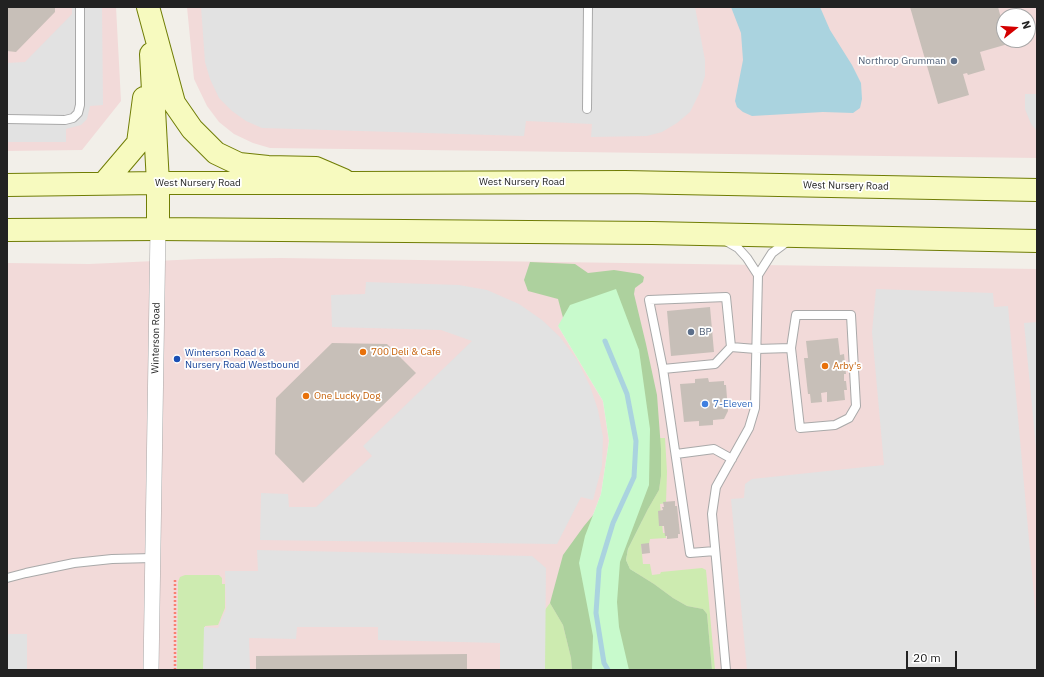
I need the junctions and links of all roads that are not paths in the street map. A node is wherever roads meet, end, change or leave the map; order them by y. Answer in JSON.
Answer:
{"nodes":[{"id":1,"x":80,"y":7,"type":"edge"},
{"id":2,"x":148,"y":7,"type":"edge"},
{"id":3,"x":588,"y":7,"type":"edge"},
{"id":4,"x":151,"y":45,"type":"junction"},
{"id":5,"x":587,"y":109,"type":"dead end"},
{"id":6,"x":7,"y":119,"type":"edge"},
{"id":7,"x":104,"y":183,"type":"junction"},
{"id":8,"x":158,"y":183,"type":"junction"},
{"id":9,"x":353,"y":183,"type":"junction"},
{"id":10,"x":7,"y":185,"type":"edge"},
{"id":11,"x":1037,"y":190,"type":"edge"},
{"id":12,"x":158,"y":229,"type":"junction"},
{"id":13,"x":7,"y":230,"type":"edge"},
{"id":14,"x":714,"y":234,"type":"junction"},
{"id":15,"x":798,"y":236,"type":"junction"},
{"id":16,"x":1037,"y":241,"type":"edge"},
{"id":17,"x":758,"y":275,"type":"junction"},
{"id":18,"x":731,"y":347,"type":"junction"},
{"id":19,"x":791,"y":348,"type":"junction"},
{"id":20,"x":756,"y":349,"type":"junction"},
{"id":21,"x":663,"y":369,"type":"junction"},
{"id":22,"x":676,"y":454,"type":"junction"},
{"id":23,"x":732,"y":459,"type":"junction"},
{"id":24,"x":715,"y":551,"type":"junction"},
{"id":25,"x":153,"y":558,"type":"junction"},
{"id":26,"x":7,"y":578,"type":"edge"},
{"id":27,"x":151,"y":670,"type":"edge"},
{"id":28,"x":726,"y":670,"type":"edge"}],
"edges":[{"from":1,"to":6,"type":"lane"},
{"from":2,"to":4,"type":"main road","name":"Winterson Road"},
{"from":2,"to":9,"type":"main road"},
{"from":3,"to":5,"type":"lane"},
{"from":4,"to":7,"type":"main road"},
{"from":4,"to":8,"type":"main road","name":"Winterson Road"},
{"from":7,"to":8,"type":"main road","name":"West Nursery Road"},
{"from":7,"to":10,"type":"main road","name":"West Nursery Road"},
{"from":8,"to":9,"type":"main road","name":"West Nursery Road"},
{"from":8,"to":12,"type":"main road","name":"Winterson Road"},
{"from":9,"to":11,"type":"main road","name":"West Nursery Road"},
{"from":12,"to":13,"type":"main road"},
{"from":12,"to":14,"type":"main road"},
{"from":12,"to":25,"type":"street","name":"Winterson Road"},
{"from":14,"to":15,"type":"main road"},
{"from":14,"to":17,"type":"lane"},
{"from":15,"to":16,"type":"main road"},
{"from":15,"to":17,"type":"lane"},
{"from":17,"to":20,"type":"lane"},
{"from":18,"to":20,"type":"lane"},
{"from":18,"to":21,"type":"lane"},
{"from":18,"to":21,"type":"lane"},
{"from":19,"to":19,"type":"lane"},
{"from":19,"to":20,"type":"lane"},
{"from":20,"to":23,"type":"lane"},
{"from":21,"to":22,"type":"lane"},
{"from":22,"to":23,"type":"lane"},
{"from":22,"to":24,"type":"lane"},
{"from":23,"to":24,"type":"lane"},
{"from":24,"to":28,"type":"lane"},
{"from":25,"to":26,"type":"lane"},
{"from":25,"to":27,"type":"street","name":"Winterson Road"}]}
